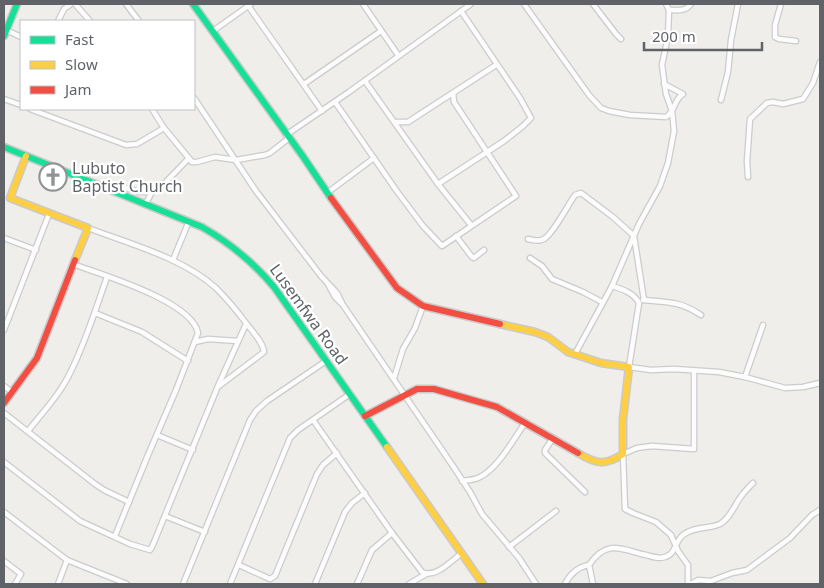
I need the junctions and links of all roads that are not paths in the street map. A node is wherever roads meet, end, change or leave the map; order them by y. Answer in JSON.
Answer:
{"nodes":[{"id":1,"x":17,"y":4,"type":"edge"},
{"id":2,"x":73,"y":4,"type":"edge"},
{"id":3,"x":126,"y":4,"type":"edge"},
{"id":4,"x":193,"y":4,"type":"edge"},
{"id":5,"x":248,"y":4,"type":"edge"},
{"id":6,"x":363,"y":4,"type":"edge"},
{"id":7,"x":471,"y":4,"type":"edge"},
{"id":8,"x":524,"y":4,"type":"edge"},
{"id":9,"x":593,"y":4,"type":"edge"},
{"id":10,"x":666,"y":4,"type":"edge"},
{"id":11,"x":691,"y":4,"type":"edge"},
{"id":12,"x":738,"y":4,"type":"edge"},
{"id":13,"x":781,"y":4,"type":"edge"},
{"id":14,"x":669,"y":10,"type":"junction"},
{"id":15,"x":461,"y":11,"type":"junction"},
{"id":16,"x":58,"y":20,"type":"edge"},
{"id":17,"x":89,"y":20,"type":"edge"},
{"id":18,"x":138,"y":20,"type":"edge"},
{"id":19,"x":213,"y":31,"type":"junction"},
{"id":20,"x":381,"y":31,"type":"junction"},
{"id":21,"x":5,"y":33,"type":"edge"},
{"id":22,"x":20,"y":37,"type":"edge"},
{"id":23,"x":622,"y":39,"type":"dead end"},
{"id":24,"x":796,"y":41,"type":"dead end"},
{"id":25,"x":398,"y":55,"type":"junction"},
{"id":26,"x":496,"y":65,"type":"junction"},
{"id":27,"x":819,"y":65,"type":"edge"},
{"id":28,"x":365,"y":81,"type":"junction"},
{"id":29,"x":304,"y":84,"type":"junction"},
{"id":30,"x":664,"y":84,"type":"junction"},
{"id":31,"x":453,"y":93,"type":"junction"},
{"id":32,"x":445,"y":98,"type":"junction"},
{"id":33,"x":4,"y":99,"type":"edge"},
{"id":34,"x":195,"y":99,"type":"edge"},
{"id":35,"x":720,"y":100,"type":"dead end"},
{"id":36,"x":335,"y":102,"type":"junction"},
{"id":37,"x":454,"y":102,"type":"junction"},
{"id":38,"x":20,"y":105,"type":"edge"},
{"id":39,"x":33,"y":110,"type":"edge"},
{"id":40,"x":153,"y":110,"type":"edge"},
{"id":41,"x":322,"y":110,"type":"junction"},
{"id":42,"x":672,"y":111,"type":"junction"},
{"id":43,"x":396,"y":122,"type":"junction"},
{"id":44,"x":164,"y":128,"type":"junction"},
{"id":45,"x":288,"y":136,"type":"junction"},
{"id":46,"x":4,"y":147,"type":"edge"},
{"id":47,"x":487,"y":152,"type":"junction"},
{"id":48,"x":26,"y":156,"type":"junction"},
{"id":49,"x":374,"y":158,"type":"junction"},
{"id":50,"x":188,"y":159,"type":"junction"},
{"id":51,"x":236,"y":160,"type":"junction"},
{"id":52,"x":748,"y":177,"type":"dead end"},
{"id":53,"x":438,"y":184,"type":"junction"},
{"id":54,"x":113,"y":191,"type":"junction"},
{"id":55,"x":152,"y":192,"type":"junction"},
{"id":56,"x":327,"y":193,"type":"junction"},
{"id":57,"x":7,"y":196,"type":"edge"},
{"id":58,"x":146,"y":203,"type":"junction"},
{"id":59,"x":49,"y":214,"type":"junction"},
{"id":60,"x":189,"y":221,"type":"junction"},
{"id":61,"x":471,"y":225,"type":"junction"},
{"id":62,"x":88,"y":228,"type":"junction"},
{"id":63,"x":456,"y":236,"type":"junction"},
{"id":64,"x":634,"y":236,"type":"junction"},
{"id":65,"x":4,"y":238,"type":"edge"},
{"id":66,"x":528,"y":239,"type":"dead end"},
{"id":67,"x":36,"y":250,"type":"junction"},
{"id":68,"x":484,"y":250,"type":"dead end"},
{"id":69,"x":530,"y":258,"type":"dead end"},
{"id":70,"x":173,"y":260,"type":"junction"},
{"id":71,"x":73,"y":264,"type":"junction"},
{"id":72,"x":107,"y":277,"type":"junction"},
{"id":73,"x":612,"y":286,"type":"junction"},
{"id":74,"x":638,"y":300,"type":"junction"},
{"id":75,"x":644,"y":300,"type":"junction"},
{"id":76,"x":602,"y":302,"type":"junction"},
{"id":77,"x":423,"y":306,"type":"junction"},
{"id":78,"x":95,"y":313,"type":"junction"},
{"id":79,"x":702,"y":315,"type":"dead end"},
{"id":80,"x":246,"y":324,"type":"junction"},
{"id":81,"x":763,"y":325,"type":"dead end"},
{"id":82,"x":4,"y":330,"type":"edge"},
{"id":83,"x":238,"y":341,"type":"junction"},
{"id":84,"x":195,"y":342,"type":"junction"},
{"id":85,"x":574,"y":354,"type":"junction"},
{"id":86,"x":188,"y":361,"type":"junction"},
{"id":87,"x":326,"y":361,"type":"junction"},
{"id":88,"x":629,"y":367,"type":"junction"},
{"id":89,"x":694,"y":371,"type":"junction"},
{"id":90,"x":744,"y":376,"type":"junction"},
{"id":91,"x":394,"y":378,"type":"junction"},
{"id":92,"x":820,"y":383,"type":"edge"},
{"id":93,"x":4,"y":386,"type":"edge"},
{"id":94,"x":218,"y":386,"type":"junction"},
{"id":95,"x":12,"y":392,"type":"junction"},
{"id":96,"x":350,"y":394,"type":"junction"},
{"id":97,"x":405,"y":396,"type":"junction"},
{"id":98,"x":4,"y":403,"type":"edge"},
{"id":99,"x":4,"y":412,"type":"edge"},
{"id":100,"x":365,"y":416,"type":"junction"},
{"id":101,"x":313,"y":420,"type":"junction"},
{"id":102,"x":525,"y":424,"type":"junction"},
{"id":103,"x":28,"y":431,"type":"junction"},
{"id":104,"x":157,"y":435,"type":"junction"},
{"id":105,"x":553,"y":438,"type":"junction"},
{"id":106,"x":193,"y":450,"type":"junction"},
{"id":107,"x":336,"y":452,"type":"junction"},
{"id":108,"x":623,"y":454,"type":"junction"},
{"id":109,"x":4,"y":463,"type":"edge"},
{"id":110,"x":462,"y":481,"type":"junction"},
{"id":111,"x":753,"y":482,"type":"dead end"},
{"id":112,"x":585,"y":492,"type":"dead end"},
{"id":113,"x":365,"y":493,"type":"junction"},
{"id":114,"x":129,"y":502,"type":"junction"},
{"id":115,"x":820,"y":510,"type":"edge"},
{"id":116,"x":556,"y":511,"type":"dead end"},
{"id":117,"x":4,"y":514,"type":"edge"},
{"id":118,"x":165,"y":516,"type":"junction"},
{"id":119,"x":205,"y":532,"type":"junction"},
{"id":120,"x":392,"y":533,"type":"junction"},
{"id":121,"x":115,"y":536,"type":"junction"},
{"id":122,"x":676,"y":545,"type":"junction"},
{"id":123,"x":509,"y":547,"type":"junction"},
{"id":124,"x":462,"y":553,"type":"junction"},
{"id":125,"x":66,"y":560,"type":"junction"},
{"id":126,"x":4,"y":561,"type":"edge"},
{"id":127,"x":239,"y":565,"type":"junction"},
{"id":128,"x":589,"y":566,"type":"junction"},
{"id":129,"x":426,"y":574,"type":"junction"},
{"id":130,"x":717,"y":580,"type":"junction"},
{"id":131,"x":708,"y":583,"type":"edge"},
{"id":132,"x":15,"y":584,"type":"edge"},
{"id":133,"x":58,"y":584,"type":"edge"},
{"id":134,"x":127,"y":584,"type":"edge"},
{"id":135,"x":183,"y":584,"type":"edge"},
{"id":136,"x":230,"y":584,"type":"edge"},
{"id":137,"x":315,"y":584,"type":"edge"},
{"id":138,"x":357,"y":584,"type":"edge"},
{"id":139,"x":410,"y":584,"type":"edge"},
{"id":140,"x":484,"y":584,"type":"edge"},
{"id":141,"x":536,"y":584,"type":"edge"},
{"id":142,"x":565,"y":584,"type":"edge"},
{"id":143,"x":593,"y":584,"type":"edge"},
{"id":144,"x":690,"y":584,"type":"edge"},
{"id":145,"x":721,"y":584,"type":"edge"}],
"edges":[{"from":1,"to":21,"type":"street"},
{"from":2,"to":16,"type":"street"},
{"from":2,"to":17,"type":"street"},
{"from":3,"to":18,"type":"street"},
{"from":4,"to":19,"type":"street"},
{"from":5,"to":19,"type":"street"},
{"from":5,"to":29,"type":"street"},
{"from":6,"to":20,"type":"street"},
{"from":7,"to":15,"type":"street"},
{"from":8,"to":42,"type":"street"},
{"from":9,"to":23,"type":"street"},
{"from":10,"to":14,"type":"street"},
{"from":11,"to":14,"type":"street"},
{"from":12,"to":35,"type":"street"},
{"from":13,"to":24,"type":"street"},
{"from":14,"to":30,"type":"street"},
{"from":15,"to":25,"type":"street"},
{"from":15,"to":26,"type":"street"},
{"from":19,"to":45,"type":"street"},
{"from":20,"to":25,"type":"street"},
{"from":20,"to":29,"type":"street"},
{"from":21,"to":22,"type":"street"},
{"from":25,"to":28,"type":"street"},
{"from":26,"to":31,"type":"street"},
{"from":26,"to":47,"type":"street"},
{"from":27,"to":52,"type":"street"},
{"from":28,"to":36,"type":"street"},
{"from":28,"to":43,"type":"street"},
{"from":29,"to":41,"type":"street"},
{"from":30,"to":42,"type":"street"},
{"from":30,"to":42,"type":"street"},
{"from":31,"to":32,"type":"street"},
{"from":31,"to":37,"type":"street"},
{"from":32,"to":37,"type":"street"},
{"from":32,"to":43,"type":"street"},
{"from":33,"to":38,"type":"street"},
{"from":34,"to":51,"type":"street"},
{"from":36,"to":41,"type":"street"},
{"from":36,"to":49,"type":"street"},
{"from":37,"to":47,"type":"street"},
{"from":39,"to":44,"type":"street"},
{"from":40,"to":44,"type":"street"},
{"from":41,"to":45,"type":"street"},
{"from":42,"to":64,"type":"street"},
{"from":43,"to":53,"type":"street"},
{"from":44,"to":50,"type":"street"},
{"from":45,"to":51,"type":"street"},
{"from":45,"to":56,"type":"street"},
{"from":46,"to":48,"type":"street","name":"Lusemfwa Road"},
{"from":47,"to":53,"type":"street"},
{"from":47,"to":61,"type":"street"},
{"from":48,"to":54,"type":"street","name":"Lusemfwa Road"},
{"from":48,"to":57,"type":"street"},
{"from":49,"to":56,"type":"street"},
{"from":49,"to":63,"type":"street"},
{"from":50,"to":51,"type":"street"},
{"from":50,"to":55,"type":"street"},
{"from":51,"to":91,"type":"street"},
{"from":53,"to":61,"type":"street"},
{"from":54,"to":55,"type":"street"},
{"from":54,"to":58,"type":"street","name":"Lusemfwa Road"},
{"from":55,"to":58,"type":"street"},
{"from":56,"to":77,"type":"street"},
{"from":57,"to":59,"type":"street"},
{"from":58,"to":60,"type":"street","name":"Lusemfwa Road"},
{"from":59,"to":62,"type":"street"},
{"from":59,"to":67,"type":"street"},
{"from":60,"to":70,"type":"street"},
{"from":60,"to":87,"type":"street","name":"Lusemfwa Road"},
{"from":61,"to":63,"type":"street"},
{"from":62,"to":70,"type":"street"},
{"from":62,"to":71,"type":"street"},
{"from":63,"to":68,"type":"street"},
{"from":64,"to":66,"type":"street"},
{"from":64,"to":73,"type":"street"},
{"from":64,"to":75,"type":"street"},
{"from":65,"to":67,"type":"street"},
{"from":67,"to":82,"type":"street"},
{"from":69,"to":76,"type":"street"},
{"from":70,"to":80,"type":"street"},
{"from":71,"to":72,"type":"street"},
{"from":71,"to":95,"type":"street"},
{"from":72,"to":78,"type":"street"},
{"from":72,"to":84,"type":"street"},
{"from":73,"to":74,"type":"street"},
{"from":73,"to":76,"type":"street"},
{"from":74,"to":75,"type":"street"},
{"from":74,"to":88,"type":"street"},
{"from":75,"to":79,"type":"street"},
{"from":76,"to":85,"type":"street"},
{"from":77,"to":85,"type":"street"},
{"from":77,"to":91,"type":"street"},
{"from":78,"to":86,"type":"street"},
{"from":78,"to":103,"type":"street"},
{"from":80,"to":83,"type":"street"},
{"from":80,"to":94,"type":"street"},
{"from":81,"to":90,"type":"street"},
{"from":83,"to":84,"type":"street"},
{"from":83,"to":94,"type":"street"},
{"from":84,"to":86,"type":"street"},
{"from":85,"to":88,"type":"street"},
{"from":86,"to":104,"type":"street"},
{"from":87,"to":96,"type":"street","name":"Lusemfwa Road"},
{"from":87,"to":119,"type":"street"},
{"from":88,"to":89,"type":"street"},
{"from":88,"to":108,"type":"street"},
{"from":89,"to":90,"type":"street"},
{"from":89,"to":108,"type":"street"},
{"from":90,"to":92,"type":"street"},
{"from":91,"to":97,"type":"street"},
{"from":93,"to":95,"type":"street"},
{"from":94,"to":106,"type":"street"},
{"from":95,"to":98,"type":"street"},
{"from":96,"to":100,"type":"street","name":"Lusemfwa Road"},
{"from":96,"to":101,"type":"street"},
{"from":97,"to":100,"type":"street"},
{"from":97,"to":102,"type":"street"},
{"from":97,"to":110,"type":"street"},
{"from":99,"to":103,"type":"street"},
{"from":100,"to":124,"type":"street","name":"Lusemfwa Road"},
{"from":101,"to":107,"type":"street"},
{"from":101,"to":127,"type":"street"},
{"from":102,"to":105,"type":"street"},
{"from":102,"to":110,"type":"street"},
{"from":103,"to":114,"type":"street"},
{"from":104,"to":106,"type":"street"},
{"from":104,"to":114,"type":"street"},
{"from":105,"to":108,"type":"street"},
{"from":105,"to":112,"type":"street"},
{"from":106,"to":118,"type":"street"},
{"from":107,"to":113,"type":"street"},
{"from":107,"to":127,"type":"street"},
{"from":108,"to":122,"type":"street"},
{"from":109,"to":121,"type":"street"},
{"from":110,"to":123,"type":"street"},
{"from":111,"to":122,"type":"street"},
{"from":113,"to":120,"type":"street"},
{"from":113,"to":137,"type":"street"},
{"from":114,"to":121,"type":"street"},
{"from":115,"to":130,"type":"street"},
{"from":116,"to":123,"type":"street"},
{"from":117,"to":125,"type":"street"},
{"from":118,"to":119,"type":"street"},
{"from":118,"to":121,"type":"street"},
{"from":119,"to":135,"type":"street"},
{"from":120,"to":129,"type":"street"},
{"from":120,"to":138,"type":"street"},
{"from":122,"to":128,"type":"street"},
{"from":122,"to":144,"type":"street"},
{"from":123,"to":141,"type":"street"},
{"from":124,"to":129,"type":"street"},
{"from":124,"to":140,"type":"street","name":"Lusemfwa Road"},
{"from":125,"to":133,"type":"street"},
{"from":125,"to":134,"type":"street"},
{"from":126,"to":132,"type":"street"},
{"from":127,"to":136,"type":"street"},
{"from":128,"to":142,"type":"street"},
{"from":128,"to":143,"type":"street"},
{"from":129,"to":139,"type":"street"},
{"from":130,"to":131,"type":"street"},
{"from":130,"to":145,"type":"street"},
{"from":131,"to":144,"type":"street"}]}
